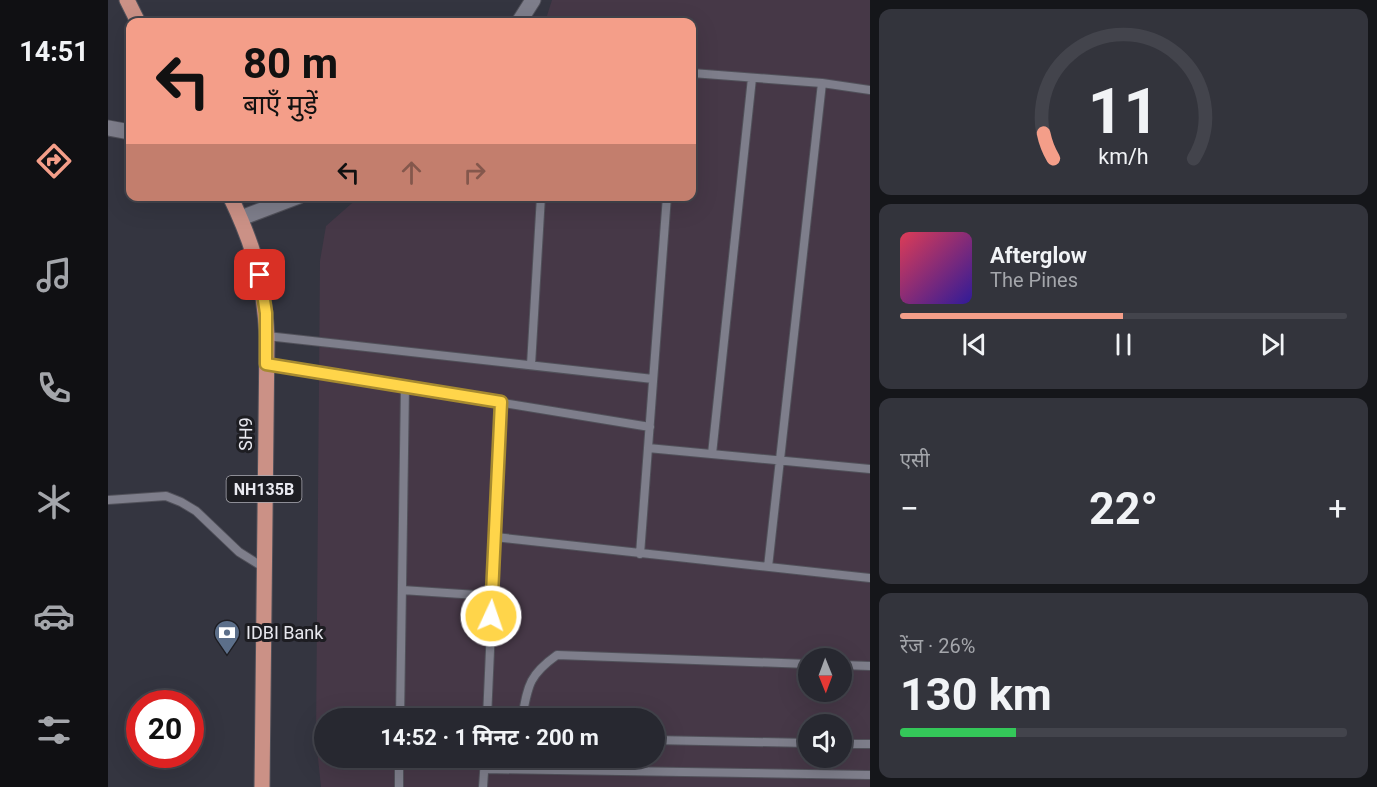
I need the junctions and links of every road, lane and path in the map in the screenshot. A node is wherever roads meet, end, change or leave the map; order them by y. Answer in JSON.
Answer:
{"nodes":[{"id":1,"x":127,"y":0,"type":"edge"},
{"id":2,"x":533,"y":0,"type":"edge"},
{"id":3,"x":136,"y":18,"type":"edge"},
{"id":4,"x":522,"y":18,"type":"edge"},
{"id":5,"x":696,"y":74,"type":"edge"},
{"id":6,"x":752,"y":78,"type":"junction"},
{"id":7,"x":822,"y":83,"type":"junction"},
{"id":8,"x":870,"y":90,"type":"edge"},
{"id":9,"x":108,"y":128,"type":"edge"},
{"id":10,"x":126,"y":131,"type":"edge"},
{"id":11,"x":232,"y":201,"type":"edge"},
{"id":12,"x":286,"y":201,"type":"edge"},
{"id":13,"x":541,"y":201,"type":"edge"},
{"id":14,"x":667,"y":201,"type":"edge"},
{"id":15,"x":241,"y":218,"type":"junction"},
{"id":16,"x":267,"y":336,"type":"junction"},
{"id":17,"x":266,"y":364,"type":"junction"},
{"id":18,"x":531,"y":365,"type":"junction"},
{"id":19,"x":653,"y":379,"type":"junction"},
{"id":20,"x":405,"y":386,"type":"junction"},
{"id":21,"x":501,"y":402,"type":"junction"},
{"id":22,"x":650,"y":427,"type":"junction"},
{"id":23,"x":648,"y":448,"type":"junction"},
{"id":24,"x":712,"y":454,"type":"junction"},
{"id":25,"x":779,"y":460,"type":"junction"},
{"id":26,"x":870,"y":469,"type":"edge"},
{"id":27,"x":108,"y":500,"type":"edge"},
{"id":28,"x":495,"y":537,"type":"junction"},
{"id":29,"x":640,"y":554,"type":"junction"},
{"id":30,"x":263,"y":567,"type":"junction"},
{"id":31,"x":768,"y":567,"type":"junction"},
{"id":32,"x":870,"y":578,"type":"edge"},
{"id":33,"x":402,"y":590,"type":"junction"},
{"id":34,"x":492,"y":596,"type":"junction"},
{"id":35,"x":798,"y":664,"type":"edge"},
{"id":36,"x":852,"y":665,"type":"edge"},
{"id":37,"x":870,"y":666,"type":"edge"},
{"id":38,"x":400,"y":708,"type":"edge"},
{"id":39,"x":487,"y":708,"type":"edge"},
{"id":40,"x":524,"y":708,"type":"edge"},
{"id":41,"x":665,"y":740,"type":"edge"},
{"id":42,"x":798,"y":743,"type":"edge"},
{"id":43,"x":852,"y":744,"type":"edge"},
{"id":44,"x":870,"y":744,"type":"edge"},
{"id":45,"x":399,"y":768,"type":"edge"},
{"id":46,"x":484,"y":769,"type":"joint"},
{"id":47,"x":870,"y":775,"type":"edge"},
{"id":48,"x":262,"y":787,"type":"edge"},
{"id":49,"x":399,"y":787,"type":"edge"},
{"id":50,"x":483,"y":787,"type":"edge"}],
"edges":[{"from":1,"to":3,"type":"main road"},
{"from":2,"to":4,"type":"street"},
{"from":5,"to":6,"type":"lane"},
{"from":6,"to":7,"type":"lane"},
{"from":6,"to":24,"type":"lane"},
{"from":7,"to":8,"type":"lane"},
{"from":7,"to":25,"type":"lane"},
{"from":9,"to":10,"type":"street"},
{"from":11,"to":15,"type":"main road","name":"SH9","number":"NH135B"},
{"from":12,"to":15,"type":"street"},
{"from":13,"to":18,"type":"lane"},
{"from":14,"to":19,"type":"lane"},
{"from":15,"to":16,"type":"main road","name":"SH9","number":"NH135B"},
{"from":16,"to":17,"type":"main road","name":"SH9","number":"NH135B"},
{"from":16,"to":18,"type":"lane"},
{"from":17,"to":20,"type":"lane"},
{"from":17,"to":30,"type":"main road","name":"SH9","number":"NH135B"},
{"from":18,"to":19,"type":"lane"},
{"from":19,"to":22,"type":"lane"},
{"from":20,"to":21,"type":"lane"},
{"from":20,"to":33,"type":"lane"},
{"from":21,"to":22,"type":"lane"},
{"from":21,"to":28,"type":"lane"},
{"from":22,"to":23,"type":"lane"},
{"from":23,"to":24,"type":"lane"},
{"from":23,"to":29,"type":"lane"},
{"from":24,"to":25,"type":"lane"},
{"from":25,"to":26,"type":"lane"},
{"from":25,"to":31,"type":"lane"},
{"from":27,"to":30,"type":"lane"},
{"from":28,"to":29,"type":"lane"},
{"from":28,"to":34,"type":"lane"},
{"from":29,"to":31,"type":"lane"},
{"from":30,"to":48,"type":"main road","name":"SH9","number":"NH135B"},
{"from":31,"to":32,"type":"lane"},
{"from":33,"to":34,"type":"lane"},
{"from":33,"to":38,"type":"lane"},
{"from":34,"to":39,"type":"lane"},
{"from":35,"to":40,"type":"lane"},
{"from":36,"to":37,"type":"lane"},
{"from":41,"to":42,"type":"lane"},
{"from":43,"to":44,"type":"lane"},
{"from":45,"to":49,"type":"lane"},
{"from":46,"to":47,"type":"lane"},
{"from":46,"to":50,"type":"lane"}]}
